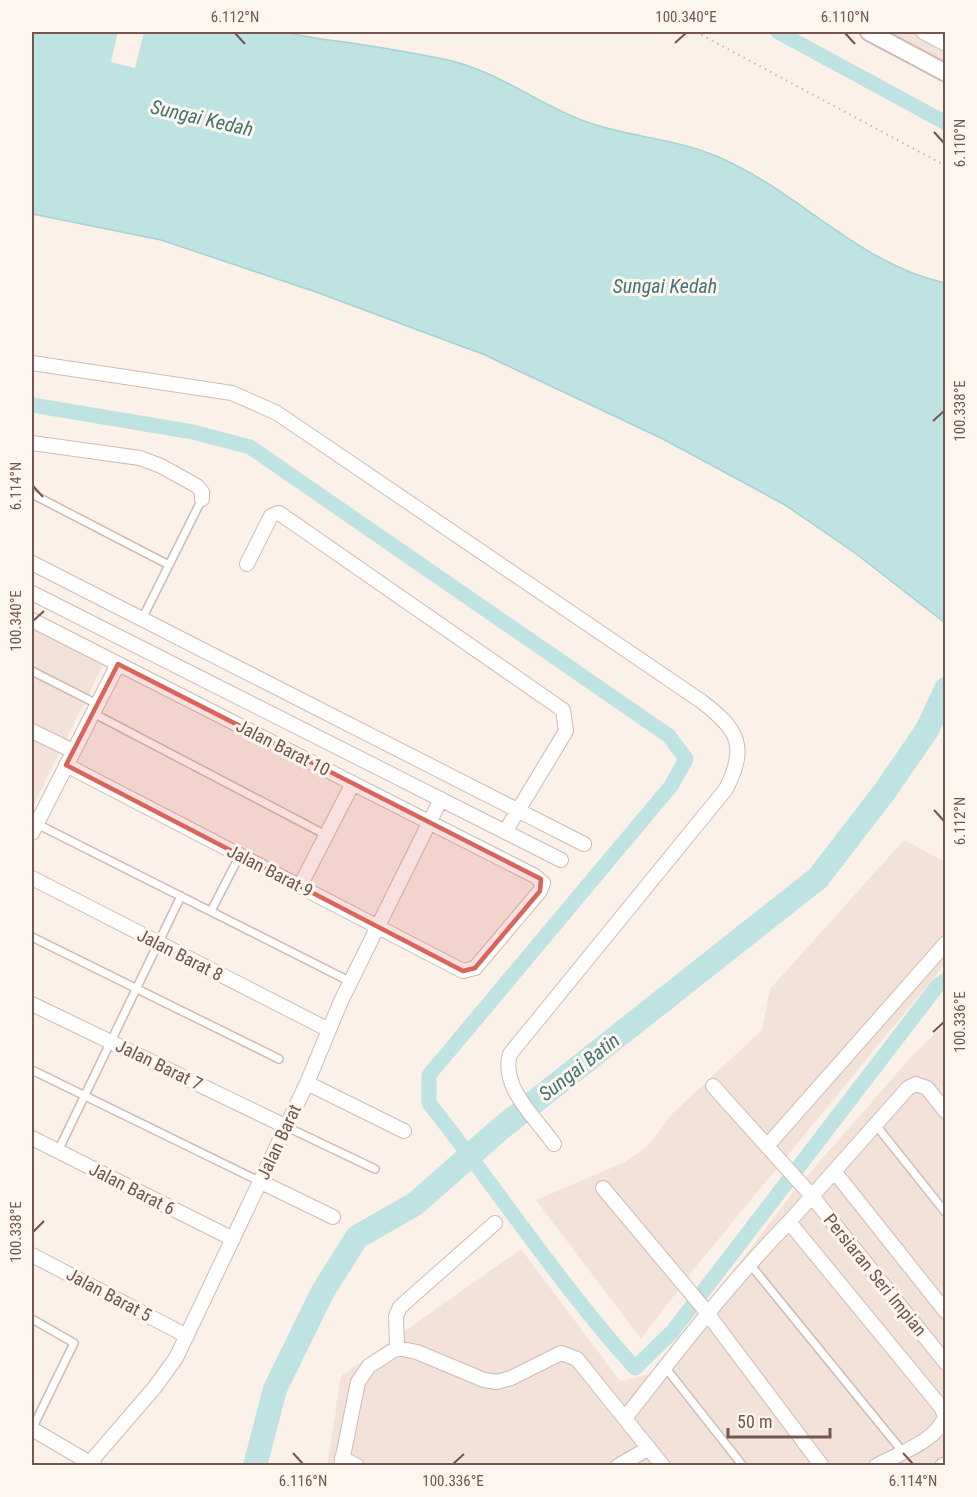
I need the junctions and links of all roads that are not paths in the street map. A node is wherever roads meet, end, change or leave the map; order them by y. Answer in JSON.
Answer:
{"nodes":[{"id":1,"x":869,"y":32,"type":"edge"},
{"id":2,"x":923,"y":32,"type":"edge"},
{"id":3,"x":945,"y":44,"type":"edge"},
{"id":4,"x":945,"y":73,"type":"edge"},
{"id":5,"x":32,"y":363,"type":"edge"},
{"id":6,"x":32,"y":443,"type":"edge"},
{"id":7,"x":32,"y":494,"type":"edge"},
{"id":8,"x":202,"y":499,"type":"joint"},
{"id":9,"x":32,"y":562,"type":"edge"},
{"id":10,"x":247,"y":564,"type":"dead end"},
{"id":11,"x":169,"y":565,"type":"junction"},
{"id":12,"x":32,"y":593,"type":"edge"},
{"id":13,"x":142,"y":619,"type":"junction"},
{"id":14,"x":32,"y":620,"type":"edge"},
{"id":15,"x":118,"y":664,"type":"junction"},
{"id":16,"x":32,"y":671,"type":"edge"},
{"id":17,"x":95,"y":708,"type":"junction"},
{"id":18,"x":32,"y":730,"type":"edge"},
{"id":19,"x":73,"y":751,"type":"junction"},
{"id":20,"x":66,"y":765,"type":"junction"},
{"id":21,"x":352,"y":783,"type":"junction"},
{"id":22,"x":441,"y":799,"type":"junction"},
{"id":23,"x":517,"y":810,"type":"junction"},
{"id":24,"x":429,"y":822,"type":"junction"},
{"id":25,"x":34,"y":828,"type":"edge"},
{"id":26,"x":505,"y":832,"type":"junction"},
{"id":27,"x":326,"y":835,"type":"junction"},
{"id":28,"x":584,"y":844,"type":"dead end"},
{"id":29,"x":240,"y":855,"type":"junction"},
{"id":30,"x":561,"y":860,"type":"dead end"},
{"id":31,"x":32,"y":878,"type":"edge"},
{"id":32,"x":300,"y":886,"type":"junction"},
{"id":33,"x":181,"y":896,"type":"junction"},
{"id":34,"x":211,"y":911,"type":"junction"},
{"id":35,"x":378,"y":927,"type":"junction"},
{"id":36,"x":32,"y":937,"type":"edge"},
{"id":37,"x":945,"y":943,"type":"edge"},
{"id":38,"x":157,"y":945,"type":"junction"},
{"id":39,"x":475,"y":968,"type":"joint"},
{"id":40,"x":351,"y":982,"type":"junction"},
{"id":41,"x":136,"y":988,"type":"junction"},
{"id":42,"x":32,"y":1004,"type":"edge"},
{"id":43,"x":329,"y":1030,"type":"junction"},
{"id":44,"x":110,"y":1042,"type":"junction"},
{"id":45,"x":279,"y":1059,"type":"dead end"},
{"id":46,"x":32,"y":1070,"type":"edge"},
{"id":47,"x":307,"y":1083,"type":"junction"},
{"id":48,"x":713,"y":1086,"type":"dead end"},
{"id":49,"x":84,"y":1096,"type":"junction"},
{"id":50,"x":945,"y":1112,"type":"edge"},
{"id":51,"x":874,"y":1124,"type":"junction"},
{"id":52,"x":286,"y":1126,"type":"junction"},
{"id":53,"x":404,"y":1131,"type":"dead end"},
{"id":54,"x":32,"y":1138,"type":"edge"},
{"id":55,"x":554,"y":1144,"type":"dead end"},
{"id":56,"x":767,"y":1146,"type":"junction"},
{"id":57,"x":58,"y":1151,"type":"junction"},
{"id":58,"x":375,"y":1169,"type":"dead end"},
{"id":59,"x":834,"y":1171,"type":"junction"},
{"id":60,"x":261,"y":1182,"type":"junction"},
{"id":61,"x":603,"y":1188,"type":"dead end"},
{"id":62,"x":807,"y":1191,"type":"junction"},
{"id":63,"x":945,"y":1212,"type":"edge"},
{"id":64,"x":333,"y":1217,"type":"dead end"},
{"id":65,"x":789,"y":1222,"type":"junction"},
{"id":66,"x":495,"y":1223,"type":"dead end"},
{"id":67,"x":233,"y":1239,"type":"junction"},
{"id":68,"x":32,"y":1255,"type":"edge"},
{"id":69,"x":749,"y":1263,"type":"junction"},
{"id":70,"x":704,"y":1309,"type":"junction"},
{"id":71,"x":945,"y":1312,"type":"edge"},
{"id":72,"x":32,"y":1319,"type":"edge"},
{"id":73,"x":187,"y":1336,"type":"junction"},
{"id":74,"x":397,"y":1348,"type":"junction"},
{"id":75,"x":945,"y":1363,"type":"edge"},
{"id":76,"x":665,"y":1367,"type":"junction"},
{"id":77,"x":625,"y":1418,"type":"junction"},
{"id":78,"x":32,"y":1429,"type":"edge"},
{"id":79,"x":650,"y":1448,"type":"junction"},
{"id":80,"x":902,"y":1451,"type":"junction"},
{"id":81,"x":341,"y":1462,"type":"edge"},
{"id":82,"x":90,"y":1464,"type":"edge"},
{"id":83,"x":357,"y":1466,"type":"edge"},
{"id":84,"x":618,"y":1466,"type":"edge"},
{"id":85,"x":663,"y":1466,"type":"edge"},
{"id":86,"x":743,"y":1466,"type":"edge"},
{"id":87,"x":822,"y":1466,"type":"edge"},
{"id":88,"x":876,"y":1466,"type":"edge"}],
"edges":[{"from":1,"to":4,"type":"street"},
{"from":2,"to":3,"type":"street"},
{"from":5,"to":55,"type":"street"},
{"from":6,"to":8,"type":"street"},
{"from":7,"to":11,"type":"lane"},
{"from":8,"to":11,"type":"lane"},
{"from":9,"to":13,"type":"street"},
{"from":10,"to":23,"type":"street"},
{"from":11,"to":13,"type":"lane"},
{"from":12,"to":22,"type":"street"},
{"from":13,"to":23,"type":"street"},
{"from":14,"to":15,"type":"street","name":"Jalan Barat 10"},
{"from":15,"to":17,"type":"street"},
{"from":15,"to":21,"type":"street","name":"Jalan Barat 10"},
{"from":16,"to":17,"type":"lane"},
{"from":17,"to":19,"type":"street"},
{"from":17,"to":27,"type":"lane"},
{"from":18,"to":19,"type":"street"},
{"from":19,"to":20,"type":"street"},
{"from":20,"to":25,"type":"street"},
{"from":20,"to":29,"type":"street","name":"Jalan Barat 9"},
{"from":21,"to":24,"type":"street","name":"Jalan Barat 10"},
{"from":21,"to":27,"type":"street"},
{"from":22,"to":24,"type":"street","name":"Jalan Barat"},
{"from":22,"to":26,"type":"street"},
{"from":23,"to":26,"type":"street"},
{"from":23,"to":28,"type":"street"},
{"from":24,"to":35,"type":"street","name":"Jalan Barat"},
{"from":24,"to":39,"type":"street","name":"Jalan Barat 10"},
{"from":25,"to":33,"type":"lane"},
{"from":26,"to":30,"type":"street"},
{"from":27,"to":32,"type":"street"},
{"from":29,"to":32,"type":"street","name":"Jalan Barat 9"},
{"from":29,"to":34,"type":"lane"},
{"from":31,"to":38,"type":"street","name":"Jalan Barat 8"},
{"from":32,"to":35,"type":"street","name":"Jalan Barat 9"},
{"from":33,"to":34,"type":"lane"},
{"from":33,"to":38,"type":"lane"},
{"from":34,"to":40,"type":"lane"},
{"from":35,"to":39,"type":"street","name":"Jalan Barat 9"},
{"from":35,"to":40,"type":"street","name":"Jalan Barat"},
{"from":36,"to":41,"type":"lane"},
{"from":37,"to":56,"type":"street"},
{"from":38,"to":41,"type":"lane"},
{"from":38,"to":43,"type":"street","name":"Jalan Barat 8"},
{"from":40,"to":43,"type":"street","name":"Jalan Barat"},
{"from":41,"to":44,"type":"lane"},
{"from":41,"to":45,"type":"lane"},
{"from":42,"to":44,"type":"street","name":"Jalan Barat 7"},
{"from":43,"to":47,"type":"street","name":"Jalan Barat"},
{"from":44,"to":49,"type":"lane"},
{"from":44,"to":52,"type":"street","name":"Jalan Barat 7"},
{"from":46,"to":49,"type":"lane"},
{"from":47,"to":52,"type":"street","name":"Jalan Barat"},
{"from":47,"to":53,"type":"street"},
{"from":48,"to":56,"type":"street","name":"Persiaran Seri Impian"},
{"from":49,"to":57,"type":"lane"},
{"from":49,"to":60,"type":"lane"},
{"from":50,"to":51,"type":"street"},
{"from":51,"to":59,"type":"street"},
{"from":51,"to":63,"type":"lane"},
{"from":52,"to":58,"type":"lane"},
{"from":52,"to":60,"type":"street","name":"Jalan Barat"},
{"from":54,"to":57,"type":"street","name":"Jalan Barat 6"},
{"from":56,"to":62,"type":"street","name":"Persiaran Seri Impian"},
{"from":57,"to":67,"type":"street","name":"Jalan Barat 6"},
{"from":59,"to":62,"type":"street"},
{"from":59,"to":71,"type":"street"},
{"from":60,"to":64,"type":"street"},
{"from":60,"to":67,"type":"street","name":"Jalan Barat"},
{"from":61,"to":70,"type":"street"},
{"from":62,"to":65,"type":"street"},
{"from":62,"to":75,"type":"street","name":"Persiaran Seri Impian"},
{"from":65,"to":69,"type":"street"},
{"from":65,"to":80,"type":"street"},
{"from":66,"to":74,"type":"street"},
{"from":67,"to":73,"type":"street","name":"Jalan Barat"},
{"from":68,"to":73,"type":"street","name":"Jalan Barat 5"},
{"from":69,"to":70,"type":"street"},
{"from":69,"to":80,"type":"lane"},
{"from":70,"to":76,"type":"street"},
{"from":70,"to":87,"type":"street"},
{"from":72,"to":78,"type":"lane"},
{"from":73,"to":82,"type":"street","name":"Jalan Barat"},
{"from":74,"to":77,"type":"street"},
{"from":74,"to":81,"type":"street"},
{"from":76,"to":77,"type":"street"},
{"from":76,"to":86,"type":"lane"},
{"from":77,"to":79,"type":"street"},
{"from":78,"to":82,"type":"street"},
{"from":79,"to":84,"type":"street"},
{"from":79,"to":85,"type":"street"},
{"from":80,"to":88,"type":"street"},
{"from":81,"to":83,"type":"street"}]}
